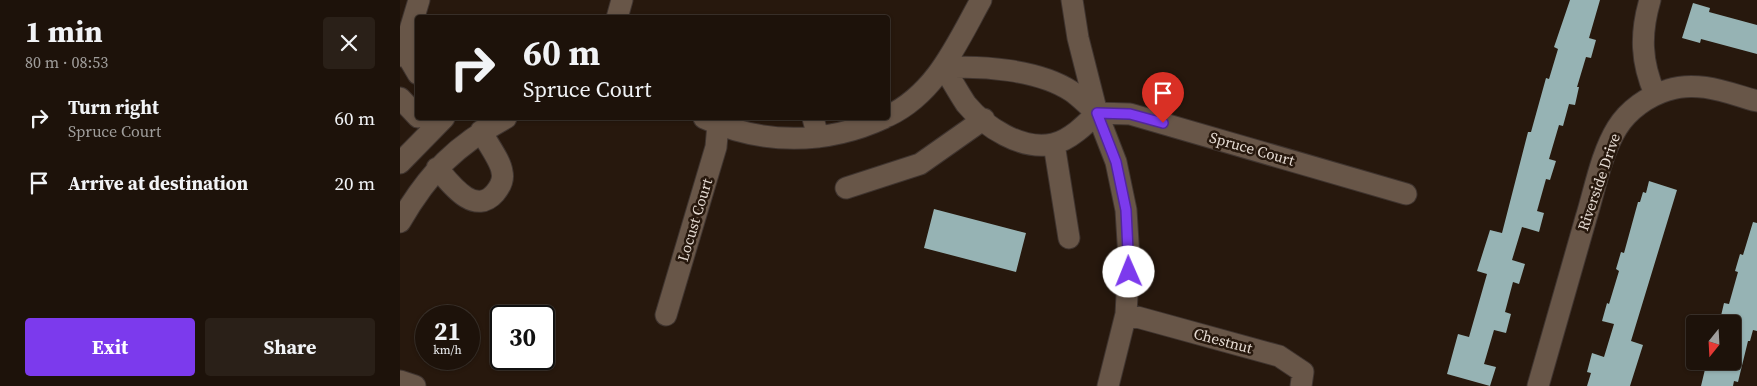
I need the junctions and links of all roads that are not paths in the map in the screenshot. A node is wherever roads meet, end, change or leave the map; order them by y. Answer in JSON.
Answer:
{"nodes":[{"id":1,"x":419,"y":0,"type":"edge"},
{"id":2,"x":622,"y":0,"type":"edge"},
{"id":3,"x":981,"y":0,"type":"edge"},
{"id":4,"x":1072,"y":0,"type":"edge"},
{"id":5,"x":1650,"y":0,"type":"edge"},
{"id":6,"x":618,"y":15,"type":"edge"},
{"id":7,"x":402,"y":53,"type":"edge"},
{"id":8,"x":944,"y":68,"type":"junction"},
{"id":9,"x":415,"y":70,"type":"edge"},
{"id":10,"x":1655,"y":94,"type":"junction"},
{"id":11,"x":400,"y":98,"type":"edge"},
{"id":12,"x":1757,"y":101,"type":"edge"},
{"id":13,"x":415,"y":110,"type":"edge"},
{"id":14,"x":1097,"y":113,"type":"junction"},
{"id":15,"x":890,"y":115,"type":"edge"},
{"id":16,"x":984,"y":119,"type":"junction"},
{"id":17,"x":502,"y":120,"type":"edge"},
{"id":18,"x":710,"y":120,"type":"edge"},
{"id":19,"x":878,"y":120,"type":"edge"},
{"id":20,"x":430,"y":121,"type":"edge"},
{"id":21,"x":816,"y":127,"type":"edge"},
{"id":22,"x":481,"y":132,"type":"junction"},
{"id":23,"x":1054,"y":144,"type":"junction"},
{"id":24,"x":460,"y":146,"type":"junction"},
{"id":25,"x":400,"y":163,"type":"edge"},
{"id":26,"x":437,"y":168,"type":"junction"},
{"id":27,"x":846,"y":188,"type":"dead end"},
{"id":28,"x":1406,"y":194,"type":"dead end"},
{"id":29,"x":400,"y":222,"type":"edge"},
{"id":30,"x":1068,"y":238,"type":"dead end"},
{"id":31,"x":1126,"y":314,"type":"junction"},
{"id":32,"x":666,"y":315,"type":"dead end"},
{"id":33,"x":400,"y":382,"type":"edge"},
{"id":34,"x":415,"y":386,"type":"edge"},
{"id":35,"x":1108,"y":386,"type":"edge"},
{"id":36,"x":1301,"y":386,"type":"edge"},
{"id":37,"x":1538,"y":386,"type":"edge"}],
"edges":[{"from":1,"to":7,"type":"street"},
{"from":2,"to":6,"type":"street"},
{"from":3,"to":8,"type":"street"},
{"from":4,"to":14,"type":"street"},
{"from":5,"to":10,"type":"street"},
{"from":7,"to":9,"type":"street"},
{"from":8,"to":14,"type":"street"},
{"from":8,"to":15,"type":"street"},
{"from":8,"to":16,"type":"street"},
{"from":10,"to":12,"type":"street","name":"Riverside Drive"},
{"from":10,"to":37,"type":"street","name":"Riverside Drive"},
{"from":11,"to":13,"type":"street"},
{"from":14,"to":23,"type":"street"},
{"from":14,"to":28,"type":"street","name":"Spruce Court"},
{"from":14,"to":31,"type":"street"},
{"from":16,"to":23,"type":"street"},
{"from":16,"to":27,"type":"street"},
{"from":17,"to":22,"type":"street"},
{"from":18,"to":21,"type":"street"},
{"from":18,"to":32,"type":"street","name":"Locust Court"},
{"from":19,"to":21,"type":"street"},
{"from":20,"to":24,"type":"street"},
{"from":20,"to":25,"type":"street"},
{"from":22,"to":24,"type":"street"},
{"from":22,"to":26,"type":"street"},
{"from":23,"to":30,"type":"street"},
{"from":24,"to":26,"type":"street"},
{"from":26,"to":29,"type":"street"},
{"from":31,"to":35,"type":"street"},
{"from":31,"to":36,"type":"street","name":"Chestnut"},
{"from":33,"to":34,"type":"street"}]}
